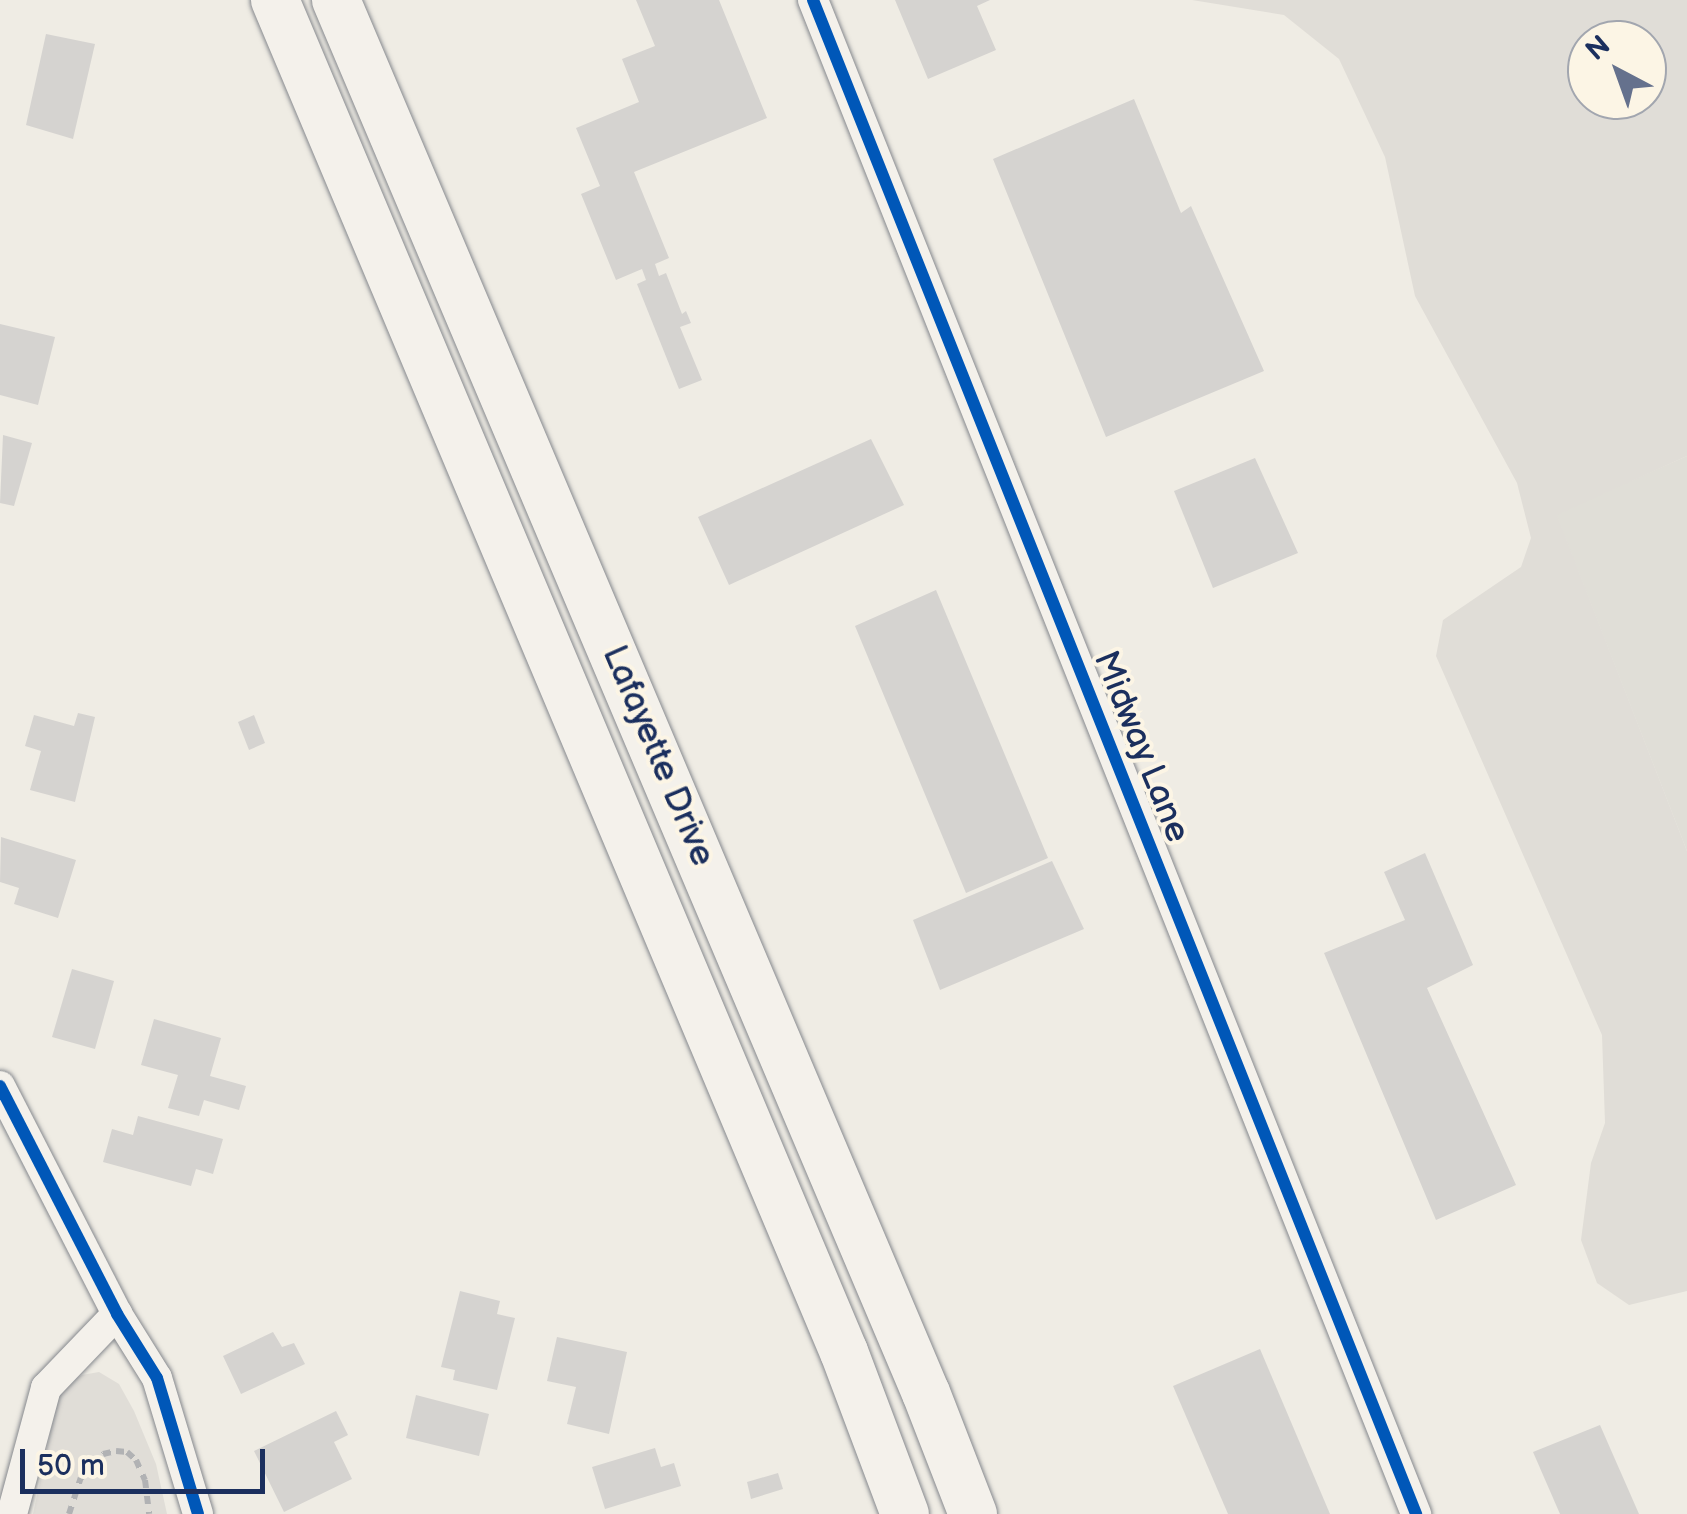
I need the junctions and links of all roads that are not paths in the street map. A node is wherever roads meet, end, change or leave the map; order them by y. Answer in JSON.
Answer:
{"nodes":[{"id":1,"x":276,"y":0,"type":"edge"},
{"id":2,"x":336,"y":0,"type":"edge"},
{"id":3,"x":813,"y":0,"type":"edge"},
{"id":4,"x":523,"y":436,"type":"junction"},
{"id":5,"x":468,"y":457,"type":"junction"},
{"id":6,"x":0,"y":1086,"type":"edge"},
{"id":7,"x":116,"y":1314,"type":"junction"},
{"id":8,"x":12,"y":1514,"type":"edge"},
{"id":9,"x":198,"y":1514,"type":"edge"},
{"id":10,"x":905,"y":1514,"type":"edge"},
{"id":11,"x":973,"y":1514,"type":"edge"},
{"id":12,"x":1416,"y":1514,"type":"edge"}],
"edges":[{"from":1,"to":5,"type":"main road","name":"Lafayette Drive"},
{"from":2,"to":4,"type":"main road","name":"Lafayette Drive"},
{"from":3,"to":12,"type":"street","name":"Midway Lane"},
{"from":4,"to":5,"type":"main road"},
{"from":4,"to":11,"type":"main road","name":"Lafayette Drive"},
{"from":5,"to":10,"type":"main road","name":"Lafayette Drive"},
{"from":6,"to":7,"type":"street"},
{"from":7,"to":8,"type":"street"},
{"from":7,"to":9,"type":"street"}]}
